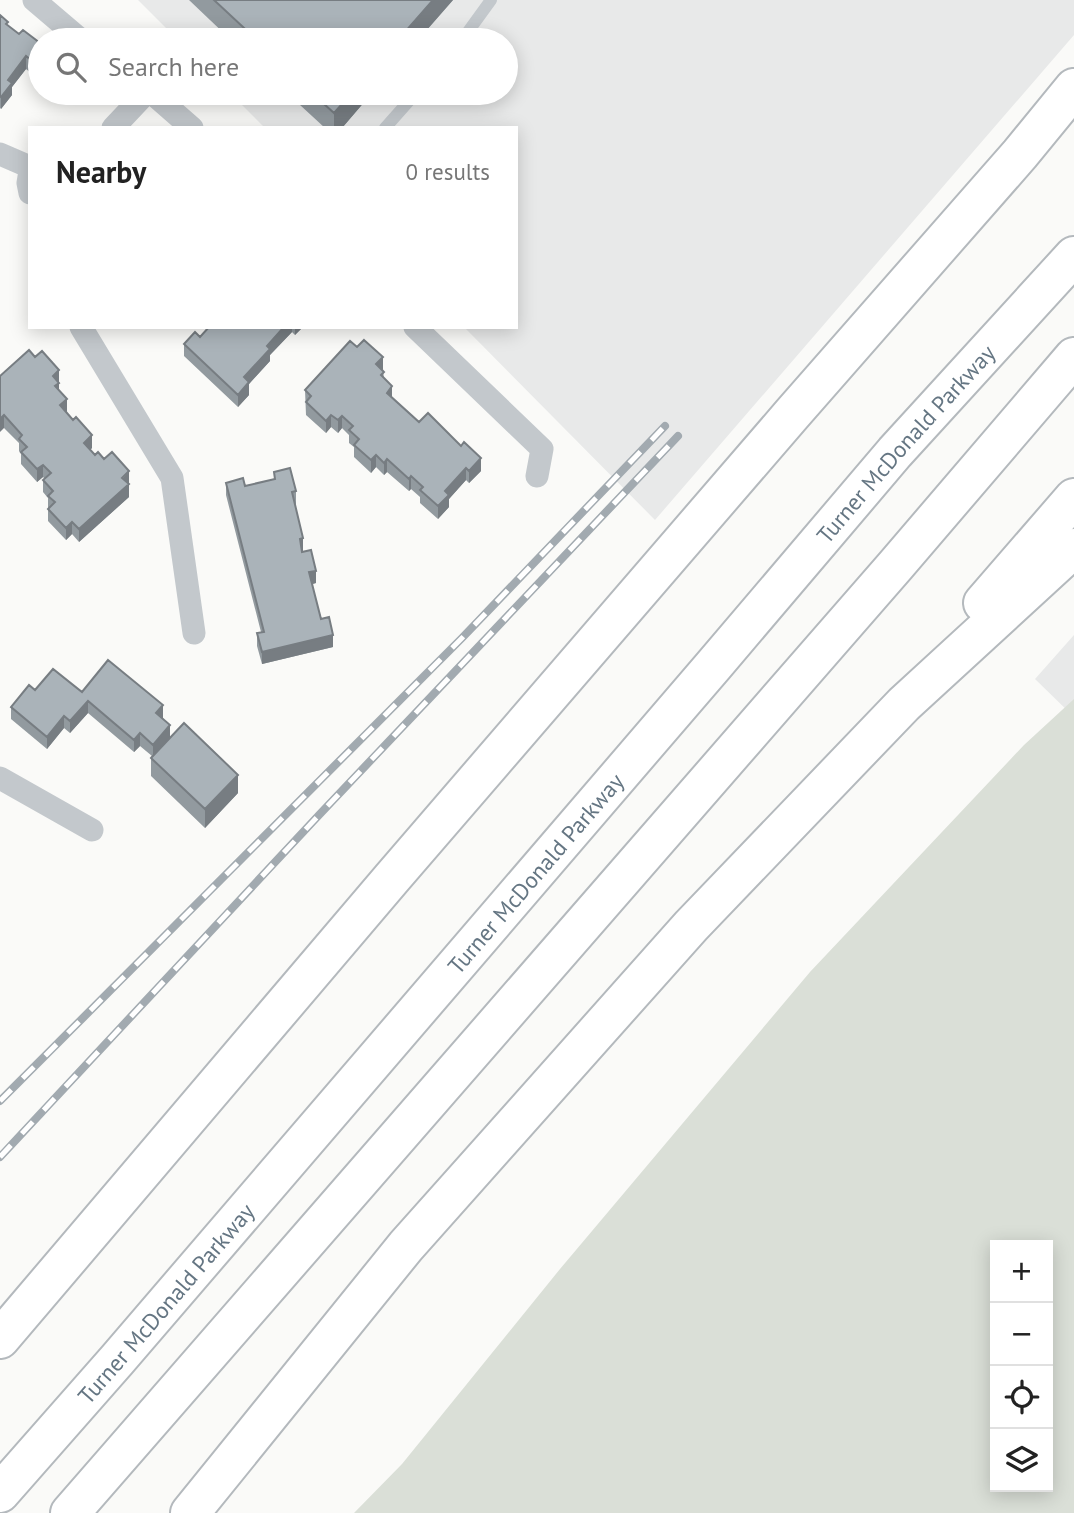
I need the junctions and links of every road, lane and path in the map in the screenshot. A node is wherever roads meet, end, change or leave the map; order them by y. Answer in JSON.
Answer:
{"nodes":[{"id":1,"x":34,"y":0,"type":"edge"},
{"id":2,"x":491,"y":0,"type":"edge"},
{"id":3,"x":67,"y":28,"type":"edge"},
{"id":4,"x":471,"y":28,"type":"edge"},
{"id":5,"x":1074,"y":88,"type":"edge"},
{"id":6,"x":135,"y":105,"type":"edge"},
{"id":7,"x":166,"y":105,"type":"edge"},
{"id":8,"x":405,"y":105,"type":"edge"},
{"id":9,"x":115,"y":126,"type":"edge"},
{"id":10,"x":190,"y":126,"type":"edge"},
{"id":11,"x":387,"y":126,"type":"edge"},
{"id":12,"x":0,"y":155,"type":"edge"},
{"id":13,"x":28,"y":168,"type":"edge"},
{"id":14,"x":1074,"y":231,"type":"edge"},
{"id":15,"x":1074,"y":256,"type":"edge"},
{"id":16,"x":82,"y":329,"type":"edge"},
{"id":17,"x":417,"y":329,"type":"edge"},
{"id":18,"x":1069,"y":366,"type":"edge"},
{"id":19,"x":895,"y":453,"type":"junction"},
{"id":20,"x":537,"y":476,"type":"dead end"},
{"id":21,"x":1074,"y":498,"type":"edge"},
{"id":22,"x":1074,"y":548,"type":"edge"},
{"id":23,"x":194,"y":633,"type":"dead end"},
{"id":24,"x":904,"y":704,"type":"junction"},
{"id":25,"x":0,"y":778,"type":"edge"},
{"id":26,"x":92,"y":830,"type":"dead end"},
{"id":27,"x":0,"y":1339,"type":"edge"},
{"id":28,"x":0,"y":1493,"type":"edge"},
{"id":29,"x":70,"y":1513,"type":"edge"},
{"id":30,"x":190,"y":1513,"type":"edge"}],
"edges":[{"from":1,"to":3,"type":"street"},
{"from":2,"to":4,"type":"lane"},
{"from":5,"to":27,"type":"highway"},
{"from":6,"to":9,"type":"street"},
{"from":7,"to":10,"type":"street"},
{"from":8,"to":11,"type":"lane"},
{"from":12,"to":13,"type":"street"},
{"from":14,"to":19,"type":"highway"},
{"from":15,"to":19,"type":"highway","name":"Turner McDonald Parkway"},
{"from":16,"to":23,"type":"street"},
{"from":17,"to":20,"type":"street"},
{"from":18,"to":29,"type":"highway"},
{"from":19,"to":28,"type":"highway","name":"Turner McDonald Parkway"},
{"from":21,"to":24,"type":"highway"},
{"from":22,"to":24,"type":"highway"},
{"from":24,"to":30,"type":"highway"},
{"from":25,"to":26,"type":"street"}]}
